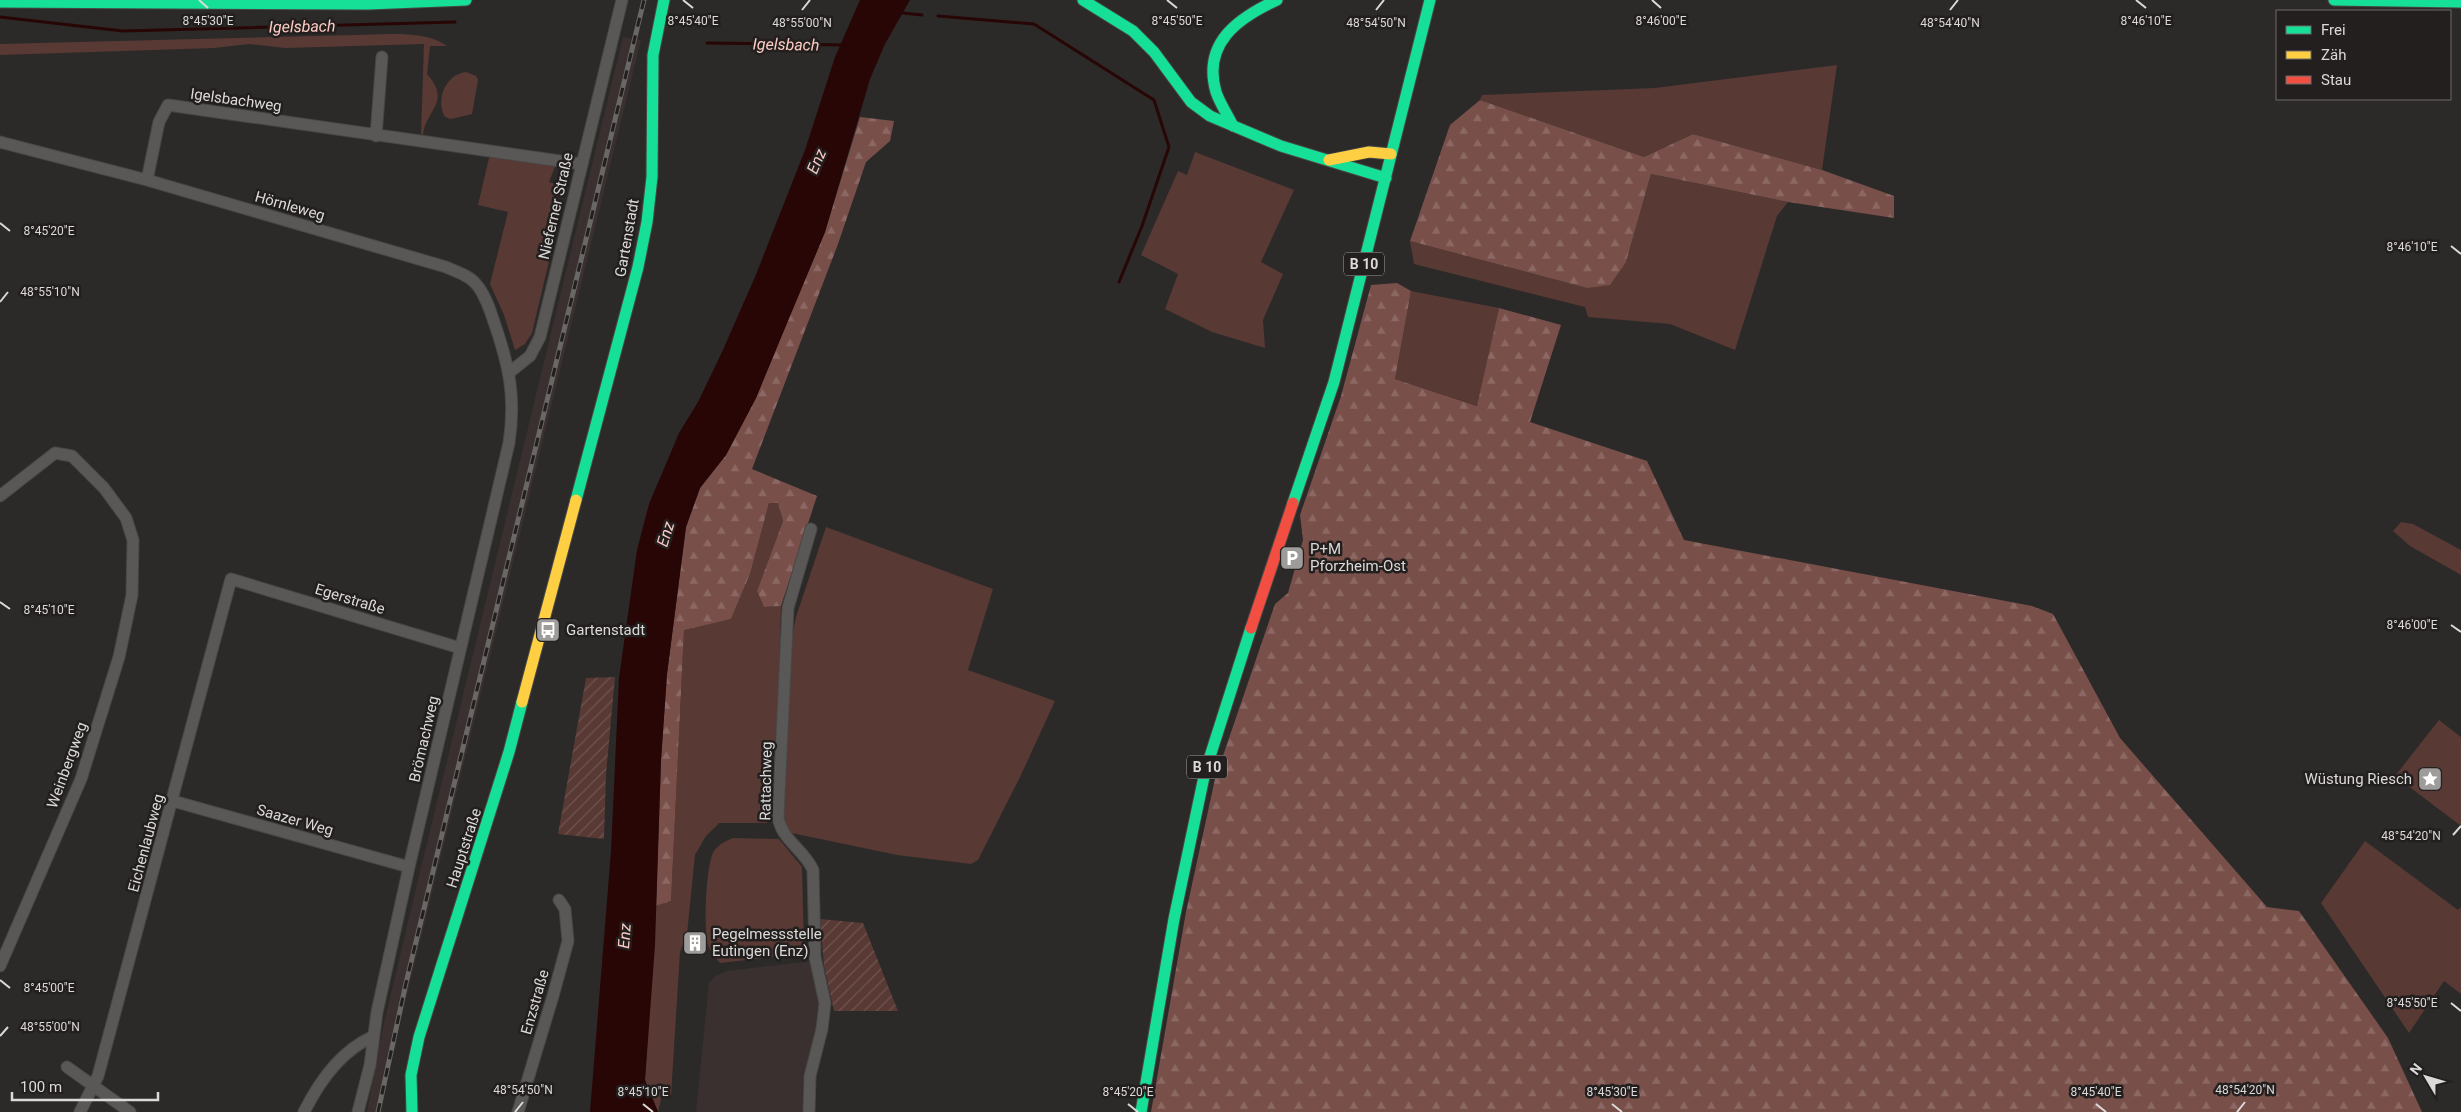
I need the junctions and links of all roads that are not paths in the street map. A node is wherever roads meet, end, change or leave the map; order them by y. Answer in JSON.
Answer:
{"nodes":[{"id":1,"x":466,"y":0,"type":"edge"},
{"id":2,"x":622,"y":0,"type":"edge"},
{"id":3,"x":664,"y":0,"type":"edge"},
{"id":4,"x":1083,"y":0,"type":"edge"},
{"id":5,"x":1277,"y":0,"type":"edge"},
{"id":6,"x":1430,"y":0,"type":"edge"},
{"id":7,"x":2334,"y":0,"type":"edge"},
{"id":8,"x":0,"y":2,"type":"edge"},
{"id":9,"x":2461,"y":2,"type":"edge"},
{"id":10,"x":382,"y":57,"type":"dead end"},
{"id":11,"x":1233,"y":126,"type":"junction"},
{"id":12,"x":376,"y":136,"type":"junction"},
{"id":13,"x":1395,"y":141,"type":"junction"},
{"id":14,"x":0,"y":142,"type":"edge"},
{"id":15,"x":1369,"y":152,"type":"junction"},
{"id":16,"x":1391,"y":154,"type":"junction"},
{"id":17,"x":1325,"y":160,"type":"junction"},
{"id":18,"x":581,"y":164,"type":"junction"},
{"id":19,"x":1386,"y":178,"type":"junction"},
{"id":20,"x":147,"y":180,"type":"junction"},
{"id":21,"x":510,"y":372,"type":"junction"},
{"id":22,"x":0,"y":496,"type":"edge"},
{"id":23,"x":811,"y":529,"type":"dead end"},
{"id":24,"x":231,"y":579,"type":"joint"},
{"id":25,"x":552,"y":593,"type":"joint"},
{"id":26,"x":460,"y":648,"type":"junction"},
{"id":27,"x":173,"y":801,"type":"junction"},
{"id":28,"x":409,"y":868,"type":"junction"},
{"id":29,"x":560,"y":900,"type":"dead end"},
{"id":30,"x":0,"y":966,"type":"edge"},
{"id":31,"x":372,"y":1037,"type":"junction"},
{"id":32,"x":67,"y":1067,"type":"dead end"},
{"id":33,"x":94,"y":1086,"type":"junction"},
{"id":34,"x":1140,"y":1110,"type":"edge"},
{"id":35,"x":80,"y":1112,"type":"edge"},
{"id":36,"x":130,"y":1112,"type":"edge"},
{"id":37,"x":304,"y":1112,"type":"edge"},
{"id":38,"x":358,"y":1112,"type":"edge"},
{"id":39,"x":412,"y":1112,"type":"edge"},
{"id":40,"x":518,"y":1112,"type":"edge"},
{"id":41,"x":808,"y":1112,"type":"edge"}],
"edges":[{"from":1,"to":8,"type":"main road"},
{"from":2,"to":18,"type":"street","name":"Nieferner Straße"},
{"from":3,"to":25,"type":"main road","name":"Gartenstadt"},
{"from":4,"to":11,"type":"main road"},
{"from":5,"to":11,"type":"main road"},
{"from":6,"to":13,"type":"main road","number":"B 10"},
{"from":7,"to":9,"type":"main road"},
{"from":10,"to":12,"type":"street"},
{"from":11,"to":17,"type":"main road"},
{"from":12,"to":18,"type":"street","name":"Igelsbachweg"},
{"from":12,"to":20,"type":"street","name":"Igelsbachweg"},
{"from":13,"to":15,"type":"main road"},
{"from":13,"to":16,"type":"main road","number":"B 10"},
{"from":14,"to":20,"type":"street","name":"Hörnleweg"},
{"from":15,"to":16,"type":"main road"},
{"from":15,"to":17,"type":"main road"},
{"from":16,"to":19,"type":"main road","number":"B 10"},
{"from":17,"to":19,"type":"main road"},
{"from":18,"to":21,"type":"street","name":"Nieferner Straße"},
{"from":19,"to":34,"type":"main road","number":"B 10"},
{"from":20,"to":21,"type":"street","name":"Hörnleweg"},
{"from":21,"to":26,"type":"street","name":"Brömachweg"},
{"from":22,"to":30,"type":"street","name":"Weinbergweg"},
{"from":23,"to":41,"type":"street","name":"Rattachweg"},
{"from":24,"to":26,"type":"street","name":"Egerstraße"},
{"from":24,"to":27,"type":"street","name":"Eichenlaubweg"},
{"from":25,"to":39,"type":"main road","name":"Hauptstraße"},
{"from":26,"to":28,"type":"street","name":"Brömachweg"},
{"from":27,"to":28,"type":"street","name":"Saazer Weg"},
{"from":27,"to":33,"type":"street","name":"Eichenlaubweg"},
{"from":28,"to":31,"type":"street","name":"Brömachweg"},
{"from":29,"to":40,"type":"street","name":"Enzstraße"},
{"from":31,"to":37,"type":"street"},
{"from":31,"to":38,"type":"street","name":"Brömachweg"},
{"from":32,"to":33,"type":"street"},
{"from":33,"to":35,"type":"street","name":"Eichenlaubweg"},
{"from":33,"to":36,"type":"street"}]}
